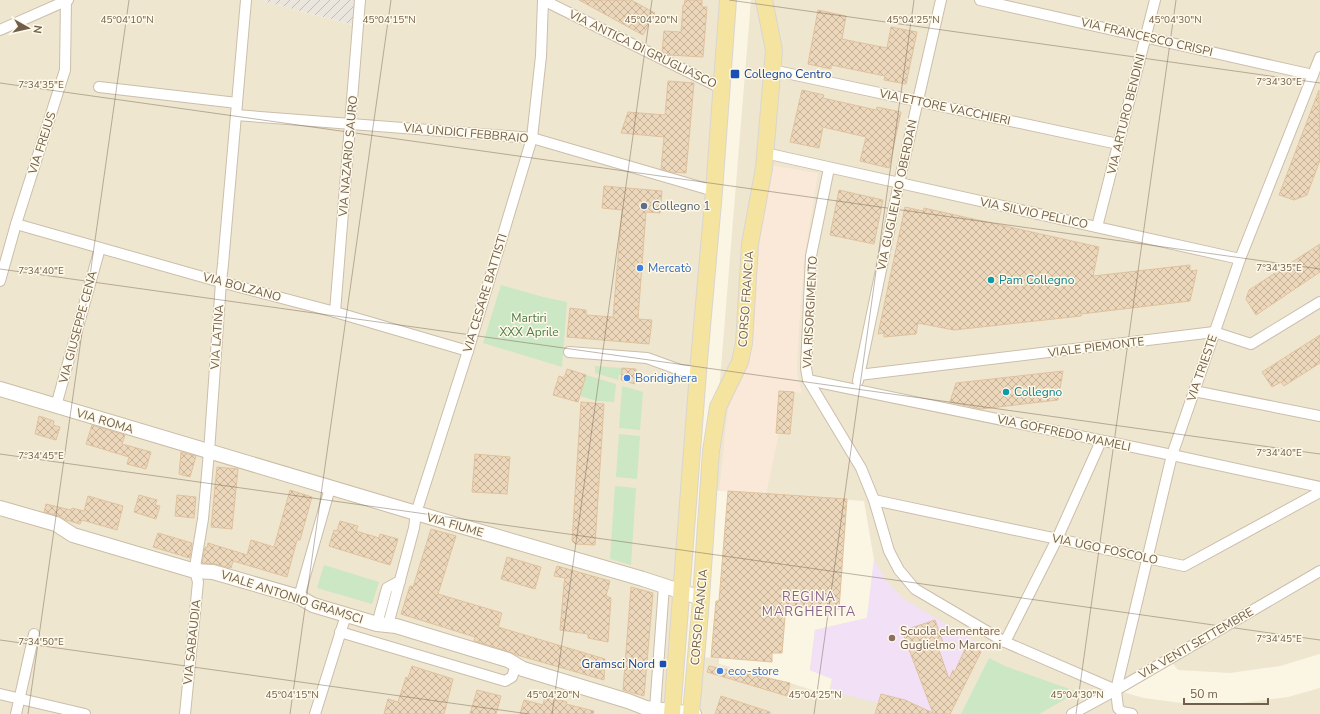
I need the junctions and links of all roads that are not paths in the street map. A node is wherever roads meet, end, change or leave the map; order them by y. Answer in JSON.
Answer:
{"nodes":[{"id":1,"x":67,"y":0,"type":"edge"},
{"id":2,"x":246,"y":0,"type":"edge"},
{"id":3,"x":360,"y":0,"type":"edge"},
{"id":4,"x":543,"y":0,"type":"edge"},
{"id":5,"x":728,"y":0,"type":"edge"},
{"id":6,"x":764,"y":0,"type":"edge"},
{"id":7,"x":941,"y":0,"type":"edge"},
{"id":8,"x":980,"y":0,"type":"edge"},
{"id":9,"x":1155,"y":0,"type":"edge"},
{"id":10,"x":0,"y":30,"type":"edge"},
{"id":11,"x":1145,"y":36,"type":"junction"},
{"id":12,"x":1320,"y":56,"type":"edge"},
{"id":13,"x":772,"y":70,"type":"junction"},
{"id":14,"x":1313,"y":75,"type":"junction"},
{"id":15,"x":99,"y":87,"type":"dead end"},
{"id":16,"x":721,"y":88,"type":"junction"},
{"id":17,"x":918,"y":101,"type":"junction"},
{"id":18,"x":237,"y":103,"type":"junction"},
{"id":19,"x":236,"y":115,"type":"junction"},
{"id":20,"x":350,"y":124,"type":"junction"},
{"id":21,"x":532,"y":138,"type":"junction"},
{"id":22,"x":1118,"y":144,"type":"junction"},
{"id":23,"x":774,"y":155,"type":"dead end"},
{"id":24,"x":829,"y":168,"type":"junction"},
{"id":25,"x":899,"y":184,"type":"junction"},
{"id":26,"x":714,"y":191,"type":"junction"},
{"id":27,"x":16,"y":224,"type":"junction"},
{"id":28,"x":1097,"y":227,"type":"junction"},
{"id":29,"x":100,"y":248,"type":"junction"},
{"id":30,"x":1240,"y":259,"type":"junction"},
{"id":31,"x":0,"y":281,"type":"edge"},
{"id":32,"x":221,"y":282,"type":"junction"},
{"id":33,"x":1320,"y":302,"type":"edge"},
{"id":34,"x":335,"y":312,"type":"junction"},
{"id":35,"x":1214,"y":332,"type":"junction"},
{"id":36,"x":468,"y":351,"type":"junction"},
{"id":37,"x":569,"y":352,"type":"dead end"},
{"id":38,"x":698,"y":372,"type":"junction"},
{"id":39,"x":859,"y":375,"type":"junction"},
{"id":40,"x":808,"y":380,"type":"junction"},
{"id":41,"x":0,"y":389,"type":"edge"},
{"id":42,"x":856,"y":389,"type":"junction"},
{"id":43,"x":1194,"y":391,"type":"junction"},
{"id":44,"x":56,"y":406,"type":"junction"},
{"id":45,"x":1320,"y":416,"type":"edge"},
{"id":46,"x":1101,"y":441,"type":"junction"},
{"id":47,"x":209,"y":452,"type":"junction"},
{"id":48,"x":1172,"y":455,"type":"junction"},
{"id":49,"x":1320,"y":487,"type":"edge"},
{"id":50,"x":330,"y":488,"type":"junction"},
{"id":51,"x":1320,"y":492,"type":"edge"},
{"id":52,"x":874,"y":500,"type":"junction"},
{"id":53,"x":0,"y":508,"type":"edge"},
{"id":54,"x":416,"y":513,"type":"junction"},
{"id":55,"x":1057,"y":539,"type":"junction"},
{"id":56,"x":1148,"y":558,"type":"junction"},
{"id":57,"x":195,"y":571,"type":"junction"},
{"id":58,"x":1320,"y":571,"type":"edge"},
{"id":59,"x":664,"y":586,"type":"junction"},
{"id":60,"x":681,"y":591,"type":"junction"},
{"id":61,"x":299,"y":597,"type":"junction"},
{"id":62,"x":701,"y":598,"type":"junction"},
{"id":63,"x":346,"y":615,"type":"junction"},
{"id":64,"x":382,"y":625,"type":"junction"},
{"id":65,"x":340,"y":632,"type":"junction"},
{"id":66,"x":34,"y":634,"type":"dead end"},
{"id":67,"x":1005,"y":642,"type":"junction"},
{"id":68,"x":516,"y":665,"type":"junction"},
{"id":69,"x":1116,"y":690,"type":"junction"},
{"id":70,"x":0,"y":694,"type":"edge"},
{"id":71,"x":20,"y":699,"type":"junction"},
{"id":72,"x":655,"y":709,"type":"junction"},
{"id":73,"x":672,"y":713,"type":"edge"},
{"id":74,"x":16,"y":714,"type":"edge"},
{"id":75,"x":85,"y":714,"type":"edge"},
{"id":76,"x":185,"y":714,"type":"edge"},
{"id":77,"x":315,"y":714,"type":"edge"},
{"id":78,"x":692,"y":714,"type":"edge"},
{"id":79,"x":1072,"y":714,"type":"edge"},
{"id":80,"x":1132,"y":714,"type":"edge"}],
"edges":[{"from":1,"to":10,"type":"street"},
{"from":1,"to":27,"type":"street","name":"VIA FREJUS"},
{"from":2,"to":18,"type":"street","name":"VIA LATINA"},
{"from":3,"to":20,"type":"street","name":"VIA NAZARIO SAURO"},
{"from":4,"to":16,"type":"street","name":"VIA ANTICA DI GRUGLIASCO"},
{"from":4,"to":21,"type":"street","name":"VIA CESARE BATTISTI"},
{"from":5,"to":16,"type":"main road","name":"CORSO FRANCIA"},
{"from":6,"to":13,"type":"main road","name":"CORSO FRANCIA"},
{"from":7,"to":17,"type":"street","name":"VIA GUGLIELMO OBERDAN"},
{"from":8,"to":11,"type":"street","name":"VIA FRANCESCO CRISPI"},
{"from":9,"to":11,"type":"street","name":"VIA ARTURO BENDINI"},
{"from":11,"to":14,"type":"street","name":"VIA FRANCESCO CRISPI"},
{"from":11,"to":22,"type":"street","name":"VIA ARTURO BENDINI"},
{"from":12,"to":14,"type":"street","name":"VIA TRIESTE"},
{"from":13,"to":17,"type":"street","name":"VIA ETTORE VACCHIERI"},
{"from":13,"to":62,"type":"main road","name":"CORSO FRANCIA"},
{"from":14,"to":30,"type":"street","name":"VIA TRIESTE"},
{"from":15,"to":18,"type":"street"},
{"from":16,"to":26,"type":"main road","name":"CORSO FRANCIA"},
{"from":17,"to":22,"type":"street","name":"VIA ETTORE VACCHIERI"},
{"from":17,"to":25,"type":"street","name":"VIA GUGLIELMO OBERDAN"},
{"from":18,"to":19,"type":"street","name":"VIA LATINA"},
{"from":19,"to":20,"type":"street","name":"VIA UNDICI FEBBRAIO"},
{"from":19,"to":32,"type":"street","name":"VIA LATINA"},
{"from":20,"to":21,"type":"street","name":"VIA UNDICI FEBBRAIO"},
{"from":20,"to":34,"type":"street","name":"VIA NAZARIO SAURO"},
{"from":21,"to":26,"type":"street","name":"VIA UNDICI FEBBRAIO"},
{"from":21,"to":36,"type":"street","name":"VIA CESARE BATTISTI"},
{"from":22,"to":28,"type":"street","name":"VIA ARTURO BENDINI"},
{"from":23,"to":24,"type":"street"},
{"from":24,"to":25,"type":"street","name":"VIA SILVIO PELLICO"},
{"from":24,"to":40,"type":"street","name":"VIA RISORGIMENTO"},
{"from":25,"to":28,"type":"street","name":"VIA SILVIO PELLICO"},
{"from":25,"to":39,"type":"street","name":"VIA GUGLIELMO OBERDAN"},
{"from":26,"to":38,"type":"main road","name":"CORSO FRANCIA"},
{"from":27,"to":29,"type":"street","name":"VIA BOLZANO"},
{"from":27,"to":31,"type":"street","name":"VIA FREJUS"},
{"from":28,"to":30,"type":"street","name":"VIA SILVIO PELLICO"},
{"from":29,"to":32,"type":"street","name":"VIA BOLZANO"},
{"from":29,"to":44,"type":"street","name":"VIA GIUSEPPE CENA"},
{"from":30,"to":35,"type":"street","name":"VIA TRIESTE"},
{"from":32,"to":34,"type":"street","name":"VIA BOLZANO"},
{"from":32,"to":47,"type":"street","name":"VIA LATINA"},
{"from":33,"to":35,"type":"street","name":"VIALE PIEMONTE"},
{"from":34,"to":36,"type":"street","name":"VIA BOLZANO"},
{"from":35,"to":39,"type":"street","name":"VIALE PIEMONTE"},
{"from":35,"to":43,"type":"street","name":"VIA TRIESTE"},
{"from":36,"to":54,"type":"street","name":"VIA CESARE BATTISTI"},
{"from":37,"to":38,"type":"street"},
{"from":38,"to":60,"type":"main road","name":"CORSO FRANCIA"},
{"from":39,"to":42,"type":"street","name":"VIA GUGLIELMO OBERDAN"},
{"from":40,"to":42,"type":"street","name":"VIA GOFFREDO MAMELI"},
{"from":40,"to":52,"type":"street","name":"VIA RISORGIMENTO"},
{"from":41,"to":44,"type":"street","name":"VIA ROMA"},
{"from":42,"to":46,"type":"street","name":"VIA GOFFREDO MAMELI"},
{"from":43,"to":45,"type":"street"},
{"from":43,"to":48,"type":"street","name":"VIA TRIESTE"},
{"from":44,"to":47,"type":"street","name":"VIA ROMA"},
{"from":46,"to":48,"type":"street","name":"VIA GOFFREDO MAMELI"},
{"from":46,"to":55,"type":"street"},
{"from":47,"to":50,"type":"street","name":"VIA FIUME"},
{"from":47,"to":57,"type":"street","name":"VIA LATINA"},
{"from":48,"to":49,"type":"street","name":"VIA GOFFREDO MAMELI"},
{"from":48,"to":56,"type":"street","name":"VIA TRIESTE"},
{"from":50,"to":54,"type":"street","name":"VIA FIUME"},
{"from":50,"to":61,"type":"street"},
{"from":51,"to":56,"type":"street","name":"VIA UGO FOSCOLO"},
{"from":52,"to":55,"type":"street","name":"VIA UGO FOSCOLO"},
{"from":52,"to":67,"type":"street","name":"VIA RISORGIMENTO"},
{"from":53,"to":57,"type":"street","name":"VIALE ANTONIO GRAMSCI"},
{"from":54,"to":59,"type":"street","name":"VIA FIUME"},
{"from":54,"to":64,"type":"street","name":"VIA CESARE BATTISTI"},
{"from":55,"to":56,"type":"street","name":"VIA UGO FOSCOLO"},
{"from":55,"to":67,"type":"street"},
{"from":56,"to":69,"type":"street","name":"VIA TRIESTE"},
{"from":57,"to":61,"type":"street","name":"VIALE ANTONIO GRAMSCI"},
{"from":57,"to":76,"type":"street","name":"VIA SABAUDIA"},
{"from":58,"to":69,"type":"street","name":"VIA VENTI SETTEMBRE"},
{"from":59,"to":60,"type":"street","name":"VIA FIUME"},
{"from":59,"to":72,"type":"street"},
{"from":60,"to":62,"type":"street","name":"VIA FIUME"},
{"from":60,"to":73,"type":"main road","name":"CORSO FRANCIA"},
{"from":61,"to":63,"type":"street","name":"VIALE ANTONIO GRAMSCI"},
{"from":62,"to":78,"type":"main road","name":"CORSO FRANCIA"},
{"from":63,"to":64,"type":"street","name":"VIALE ANTONIO GRAMSCI"},
{"from":63,"to":65,"type":"street"},
{"from":64,"to":68,"type":"street","name":"VIALE ANTONIO GRAMSCI"},
{"from":65,"to":68,"type":"street","name":"VIALE ANTONIO GRAMSCI"},
{"from":65,"to":77,"type":"street"},
{"from":66,"to":71,"type":"street"},
{"from":67,"to":69,"type":"street","name":"VIA RISORGIMENTO"},
{"from":68,"to":72,"type":"street","name":"VIALE ANTONIO GRAMSCI"},
{"from":69,"to":79,"type":"street","name":"VIA VENTI SETTEMBRE"},
{"from":69,"to":80,"type":"street"},
{"from":70,"to":71,"type":"street"},
{"from":71,"to":74,"type":"street"},
{"from":71,"to":75,"type":"street"},
{"from":72,"to":73,"type":"street","name":"VIALE ANTONIO GRAMSCI"},
{"from":73,"to":78,"type":"street","name":"VIALE ANTONIO GRAMSCI"}]}
